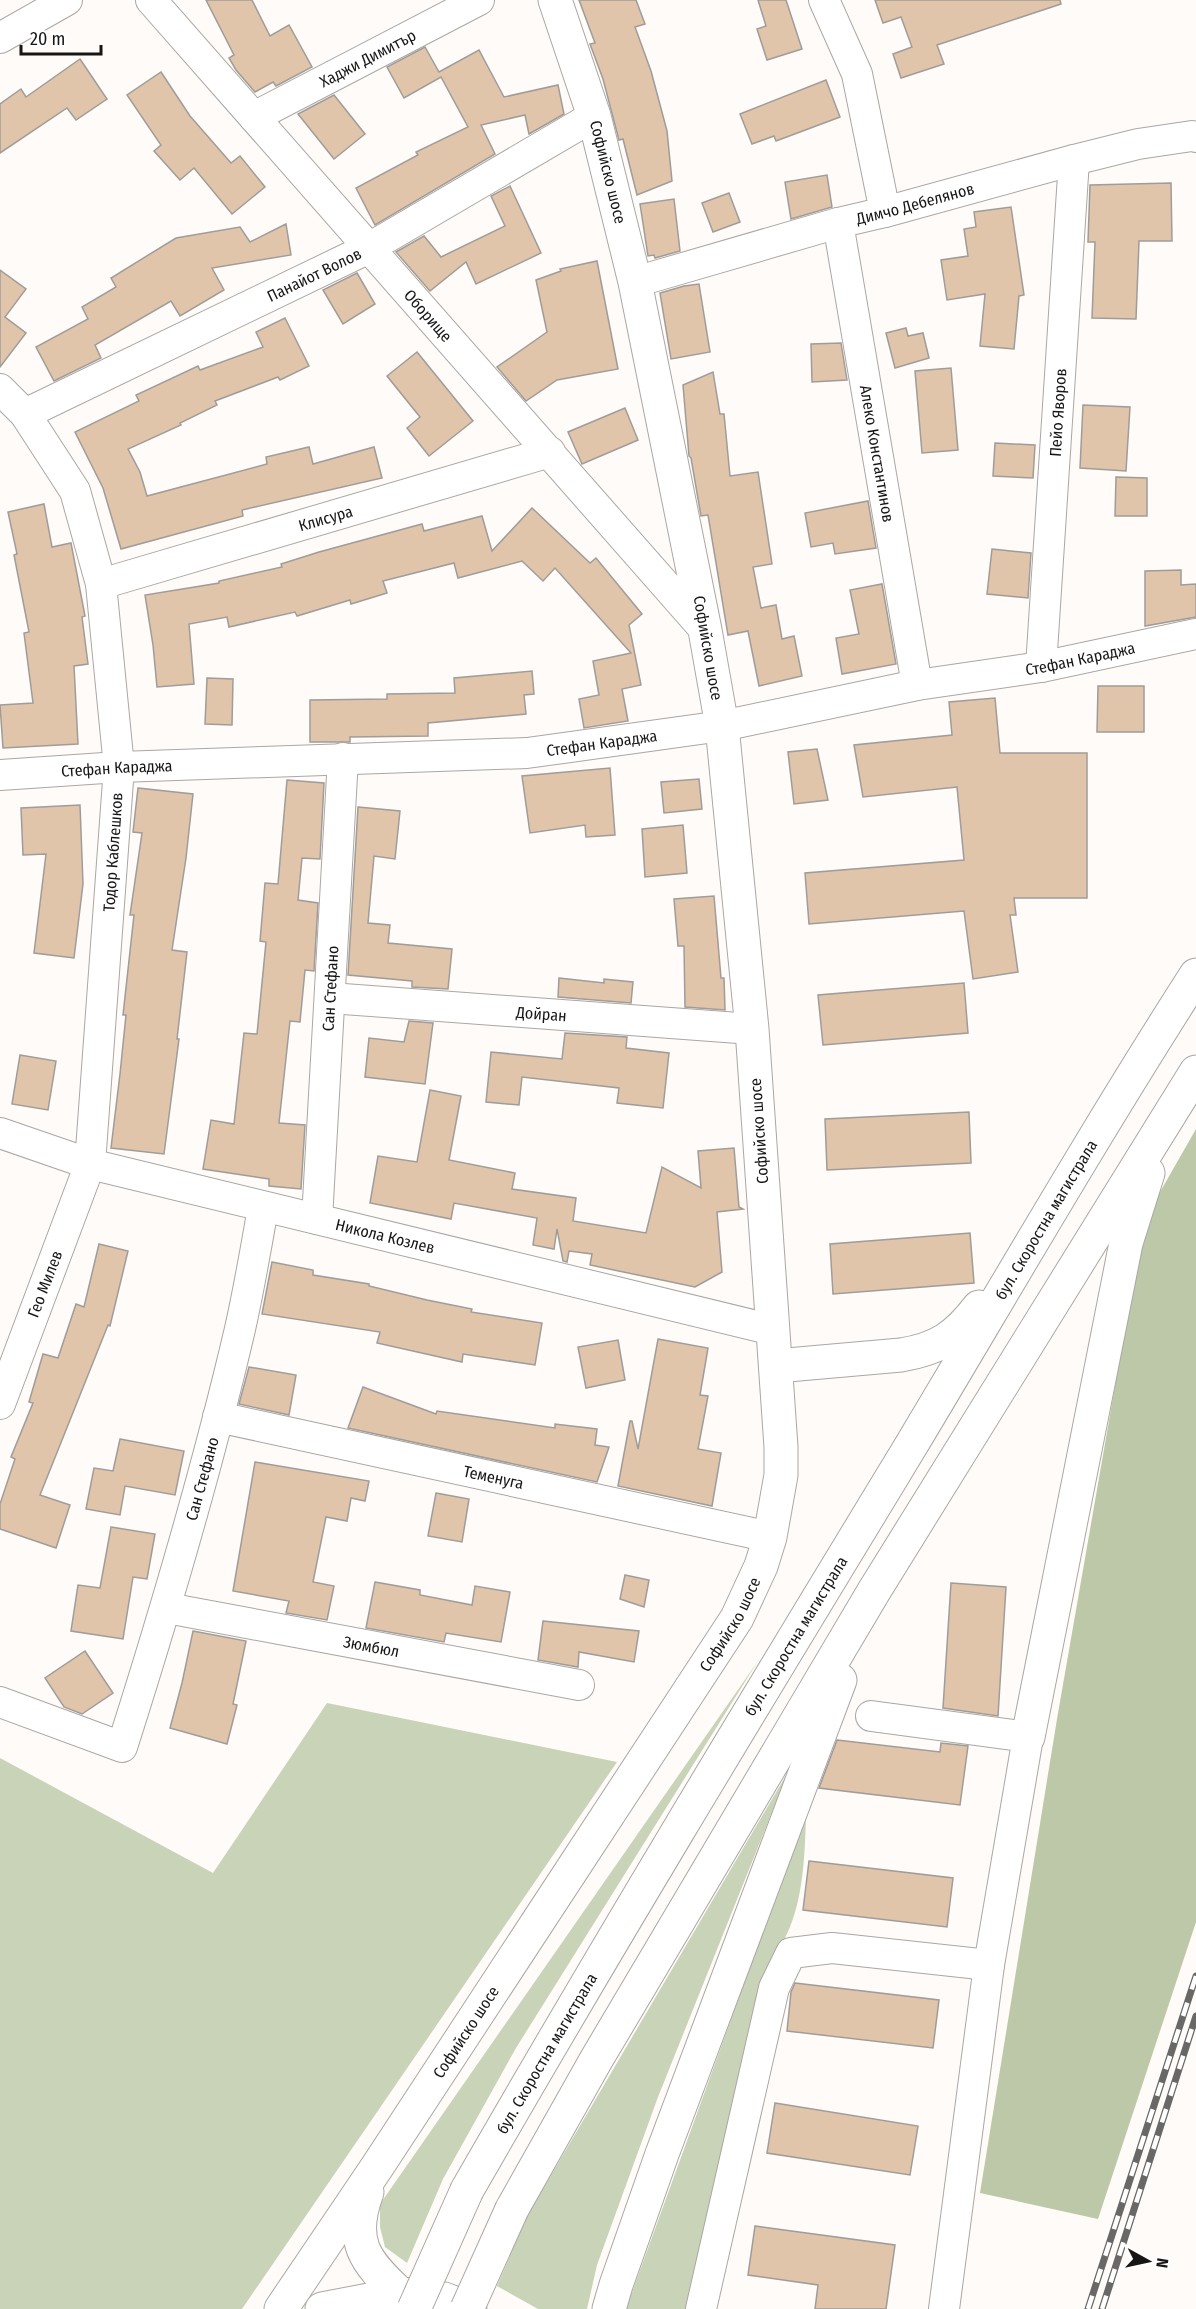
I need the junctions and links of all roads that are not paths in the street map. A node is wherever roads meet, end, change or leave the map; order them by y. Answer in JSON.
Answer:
{"nodes":[{"id":1,"x":67,"y":0,"type":"edge"},
{"id":2,"x":151,"y":0,"type":"edge"},
{"id":3,"x":479,"y":0,"type":"edge"},
{"id":4,"x":555,"y":0,"type":"edge"},
{"id":5,"x":824,"y":0,"type":"edge"},
{"id":6,"x":0,"y":38,"type":"edge"},
{"id":7,"x":594,"y":116,"type":"junction"},
{"id":8,"x":254,"y":117,"type":"junction"},
{"id":9,"x":1196,"y":137,"type":"edge"},
{"id":10,"x":1074,"y":160,"type":"junction"},
{"id":11,"x":885,"y":212,"type":"junction"},
{"id":12,"x":838,"y":223,"type":"junction"},
{"id":13,"x":369,"y":248,"type":"junction"},
{"id":14,"x":635,"y":282,"type":"junction"},
{"id":15,"x":0,"y":389,"type":"edge"},
{"id":16,"x":25,"y":414,"type":"junction"},
{"id":17,"x":550,"y":452,"type":"junction"},
{"id":18,"x":101,"y":584,"type":"junction"},
{"id":19,"x":705,"y":630,"type":"junction"},
{"id":20,"x":1196,"y":634,"type":"edge"},
{"id":21,"x":1041,"y":666,"type":"junction"},
{"id":22,"x":917,"y":684,"type":"junction"},
{"id":23,"x":722,"y":726,"type":"junction"},
{"id":24,"x":343,"y":758,"type":"junction"},
{"id":25,"x":119,"y":768,"type":"junction"},
{"id":26,"x":0,"y":775,"type":"edge"},
{"id":27,"x":1196,"y":975,"type":"edge"},
{"id":28,"x":330,"y":998,"type":"junction"},
{"id":29,"x":752,"y":1029,"type":"junction"},
{"id":30,"x":1196,"y":1072,"type":"edge"},
{"id":31,"x":1167,"y":1119,"type":"junction"},
{"id":32,"x":0,"y":1133,"type":"edge"},
{"id":33,"x":90,"y":1164,"type":"junction"},
{"id":34,"x":263,"y":1208,"type":"junction"},
{"id":35,"x":317,"y":1219,"type":"junction"},
{"id":36,"x":1040,"y":1231,"type":"junction"},
{"id":37,"x":773,"y":1330,"type":"junction"},
{"id":38,"x":776,"y":1366,"type":"junction"},
{"id":39,"x":0,"y":1404,"type":"edge"},
{"id":40,"x":218,"y":1417,"type":"junction"},
{"id":41,"x":770,"y":1537,"type":"junction"},
{"id":42,"x":874,"y":1591,"type":"junction"},
{"id":43,"x":167,"y":1608,"type":"junction"},
{"id":44,"x":579,"y":1685,"type":"dead end"},
{"id":45,"x":0,"y":1702,"type":"edge"},
{"id":46,"x":872,"y":1716,"type":"dead end"},
{"id":47,"x":1028,"y":1737,"type":"junction"},
{"id":48,"x":989,"y":1965,"type":"junction"},
{"id":49,"x":377,"y":2167,"type":"junction"},
{"id":50,"x":407,"y":2301,"type":"edge"},
{"id":51,"x":281,"y":2309,"type":"edge"},
{"id":52,"x":321,"y":2309,"type":"edge"},
{"id":53,"x":469,"y":2309,"type":"edge"},
{"id":54,"x":609,"y":2309,"type":"edge"},
{"id":55,"x":701,"y":2309,"type":"edge"},
{"id":56,"x":944,"y":2309,"type":"edge"}],
"edges":[{"from":1,"to":6,"type":"street"},
{"from":2,"to":8,"type":"street","name":"Оборище"},
{"from":3,"to":8,"type":"street","name":"Хаджи Димитър"},
{"from":4,"to":7,"type":"main road","name":"Софийско шосе"},
{"from":5,"to":11,"type":"street"},
{"from":7,"to":13,"type":"street","name":"Панайот Волов"},
{"from":7,"to":14,"type":"main road","name":"Софийско шосе"},
{"from":8,"to":13,"type":"street","name":"Оборище"},
{"from":9,"to":10,"type":"street","name":"Димчо Дебелянов"},
{"from":10,"to":11,"type":"street","name":"Димчо Дебелянов"},
{"from":10,"to":21,"type":"street","name":"Пейо Яворов"},
{"from":11,"to":12,"type":"street","name":"Димчо Дебелянов"},
{"from":12,"to":14,"type":"street","name":"Димчо Дебелянов"},
{"from":12,"to":22,"type":"street","name":"Алеко Константинов"},
{"from":13,"to":16,"type":"street","name":"Панайот Волов"},
{"from":13,"to":17,"type":"street","name":"Оборище"},
{"from":14,"to":19,"type":"main road","name":"Софийско шосе"},
{"from":15,"to":16,"type":"street","name":"Тодор Каблешков"},
{"from":16,"to":18,"type":"street","name":"Тодор Каблешков"},
{"from":17,"to":18,"type":"street","name":"Клисура"},
{"from":17,"to":19,"type":"street","name":"Оборище"},
{"from":18,"to":25,"type":"street","name":"Тодор Каблешков"},
{"from":19,"to":23,"type":"main road","name":"Софийско шосе"},
{"from":20,"to":21,"type":"street","name":"Стефан Караджа"},
{"from":21,"to":22,"type":"street","name":"Стефан Караджа"},
{"from":22,"to":23,"type":"street","name":"Стефан Караджа"},
{"from":23,"to":24,"type":"street","name":"Стефан Караджа"},
{"from":23,"to":29,"type":"main road","name":"Софийско шосе"},
{"from":24,"to":25,"type":"street","name":"Стефан Караджа"},
{"from":24,"to":28,"type":"street","name":"Сан Стефано"},
{"from":25,"to":26,"type":"street","name":"Стефан Караджа"},
{"from":25,"to":33,"type":"street","name":"Тодор Каблешков"},
{"from":27,"to":36,"type":"main road","name":"бул. Скоростна магистрала"},
{"from":28,"to":29,"type":"street","name":"Дойран"},
{"from":28,"to":35,"type":"street","name":"Сан Стефано"},
{"from":29,"to":37,"type":"main road","name":"Софийско шосе"},
{"from":30,"to":31,"type":"main road"},
{"from":31,"to":42,"type":"main road"},
{"from":31,"to":47,"type":"main road"},
{"from":32,"to":33,"type":"street","name":"Никола Козлев"},
{"from":33,"to":34,"type":"street","name":"Никола Козлев"},
{"from":33,"to":39,"type":"street","name":"Гео Милев"},
{"from":34,"to":35,"type":"street","name":"Никола Козлев"},
{"from":34,"to":40,"type":"street","name":"Сан Стефано"},
{"from":35,"to":37,"type":"street","name":"Никола Козлев"},
{"from":36,"to":38,"type":"main road"},
{"from":36,"to":50,"type":"main road","name":"бул. Скоростна магистрала","bridge":true},
{"from":37,"to":38,"type":"main road","name":"Софийско шосе"},
{"from":38,"to":41,"type":"main road","name":"Софийско шосе"},
{"from":40,"to":41,"type":"street","name":"Теменуга"},
{"from":40,"to":43,"type":"street","name":"Сан Стефано"},
{"from":41,"to":49,"type":"main road","name":"Софийско шосе"},
{"from":42,"to":53,"type":"main road","bridge":true},
{"from":42,"to":54,"type":"main road"},
{"from":43,"to":44,"type":"street","name":"Зюмбюл"},
{"from":43,"to":45,"type":"street","name":"Сан Стефано"},
{"from":46,"to":47,"type":"street"},
{"from":47,"to":48,"type":"street"},
{"from":48,"to":55,"type":"street"},
{"from":48,"to":56,"type":"street"},
{"from":49,"to":50,"type":"main road","name":"Софийско шосе"},
{"from":49,"to":51,"type":"main road","name":"Софийско шосе"},
{"from":50,"to":52,"type":"main road"},
{"from":50,"to":53,"type":"main road"}]}
